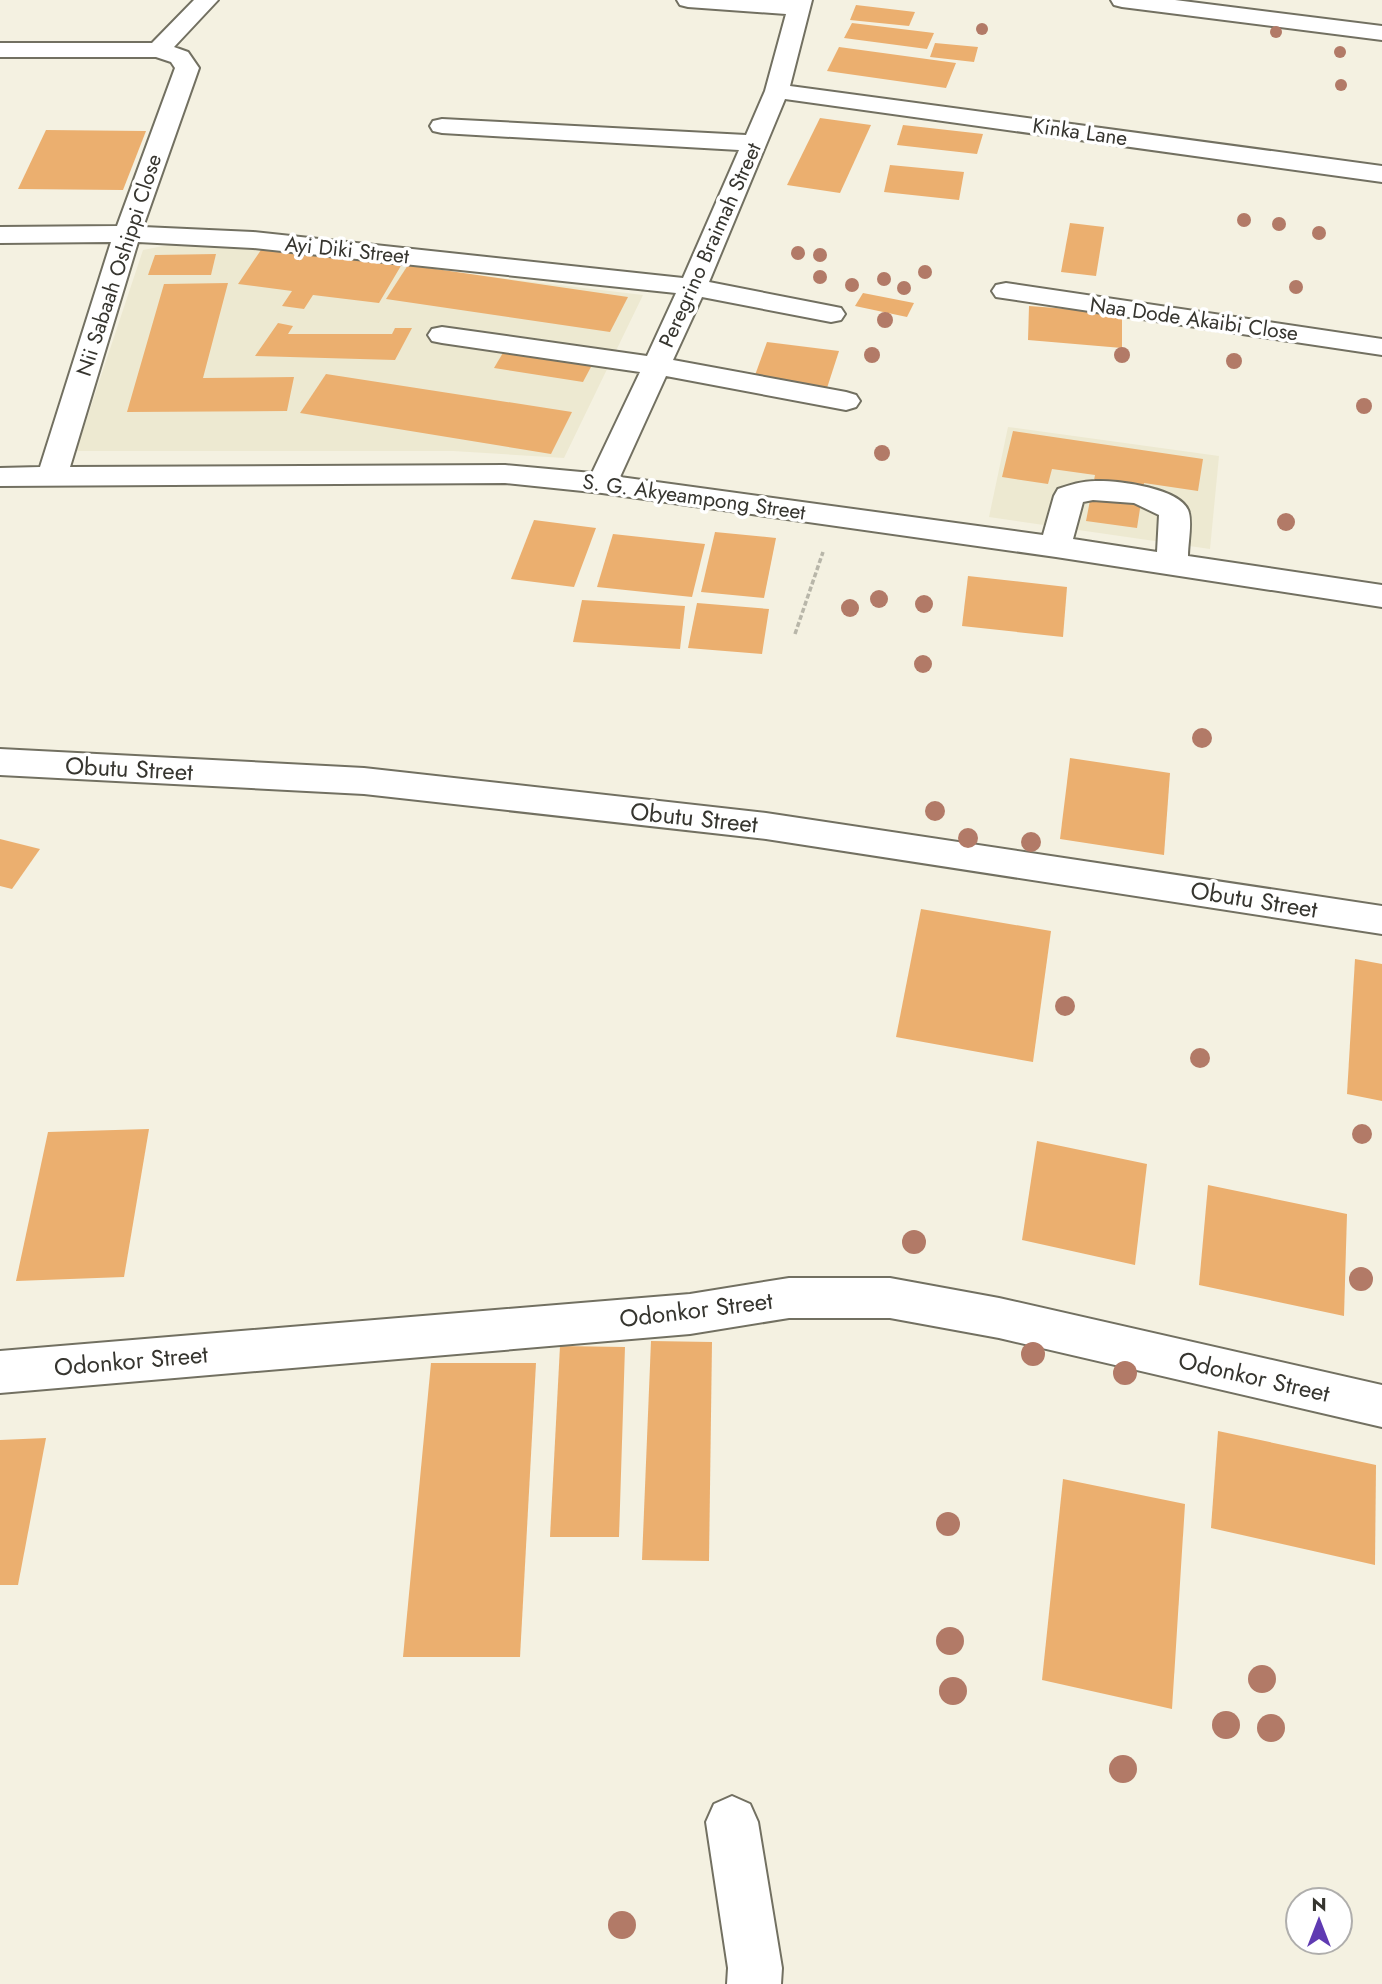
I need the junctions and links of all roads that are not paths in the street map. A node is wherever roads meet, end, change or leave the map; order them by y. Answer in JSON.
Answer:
{"nodes":[{"id":1,"x":207,"y":0,"type":"edge"},
{"id":2,"x":688,"y":0,"type":"edge"},
{"id":3,"x":1122,"y":0,"type":"edge"},
{"id":4,"x":800,"y":4,"type":"edge"},
{"id":5,"x":1382,"y":33,"type":"edge"},
{"id":6,"x":0,"y":50,"type":"edge"},
{"id":7,"x":169,"y":54,"type":"junction"},
{"id":8,"x":777,"y":91,"type":"junction"},
{"id":9,"x":442,"y":126,"type":"dead end"},
{"id":10,"x":755,"y":143,"type":"junction"},
{"id":11,"x":1382,"y":174,"type":"edge"},
{"id":12,"x":127,"y":234,"type":"junction"},
{"id":13,"x":0,"y":235,"type":"edge"},
{"id":14,"x":693,"y":287,"type":"junction"},
{"id":15,"x":1006,"y":291,"type":"dead end"},
{"id":16,"x":831,"y":314,"type":"dead end"},
{"id":17,"x":442,"y":335,"type":"dead end"},
{"id":18,"x":1382,"y":347,"type":"edge"},
{"id":19,"x":657,"y":366,"type":"junction"},
{"id":20,"x":846,"y":401,"type":"dead end"},
{"id":21,"x":52,"y":476,"type":"junction"},
{"id":22,"x":0,"y":477,"type":"edge"},
{"id":23,"x":602,"y":484,"type":"junction"},
{"id":24,"x":1056,"y":547,"type":"junction"},
{"id":25,"x":1172,"y":564,"type":"junction"},
{"id":26,"x":1382,"y":596,"type":"edge"},
{"id":27,"x":0,"y":762,"type":"edge"},
{"id":28,"x":1382,"y":920,"type":"edge"},
{"id":29,"x":0,"y":1372,"type":"edge"},
{"id":30,"x":1382,"y":1406,"type":"edge"},
{"id":31,"x":732,"y":1822,"type":"dead end"},
{"id":32,"x":754,"y":1984,"type":"edge"}],
"edges":[{"from":1,"to":7,"type":"street"},
{"from":2,"to":4,"type":"street"},
{"from":3,"to":5,"type":"street"},
{"from":4,"to":8,"type":"street","name":"Peregrino Braimah Street"},
{"from":6,"to":7,"type":"street"},
{"from":7,"to":12,"type":"street","name":"Nii Sabaah Oshippi Close"},
{"from":8,"to":10,"type":"street","name":"Peregrino Braimah Street"},
{"from":8,"to":11,"type":"street","name":"Kinka Lane"},
{"from":9,"to":10,"type":"street"},
{"from":10,"to":14,"type":"street","name":"Peregrino Braimah Street"},
{"from":12,"to":13,"type":"street","name":"Ayi Diki Street"},
{"from":12,"to":14,"type":"street","name":"Ayi Diki Street"},
{"from":12,"to":21,"type":"street","name":"Nii Sabaah Oshippi Close"},
{"from":14,"to":16,"type":"street","name":"Ayi Diki Street"},
{"from":14,"to":19,"type":"street","name":"Peregrino Braimah Street"},
{"from":15,"to":18,"type":"street","name":"Naa Dode Akaibi Close"},
{"from":17,"to":19,"type":"street"},
{"from":19,"to":20,"type":"street"},
{"from":19,"to":23,"type":"street","name":"Peregrino Braimah Street"},
{"from":21,"to":22,"type":"street","name":"S. G. Akyeampong Street"},
{"from":21,"to":23,"type":"street","name":"S. G. Akyeampong Street"},
{"from":23,"to":24,"type":"street","name":"S. G. Akyeampong Street"},
{"from":24,"to":25,"type":"street","name":"S. G. Akyeampong Street"},
{"from":24,"to":25,"type":"street"},
{"from":25,"to":26,"type":"street","name":"S. G. Akyeampong Street"},
{"from":27,"to":28,"type":"street","name":"Obutu Street"},
{"from":29,"to":30,"type":"street","name":"Odonkor Street"},
{"from":31,"to":32,"type":"street"}]}
